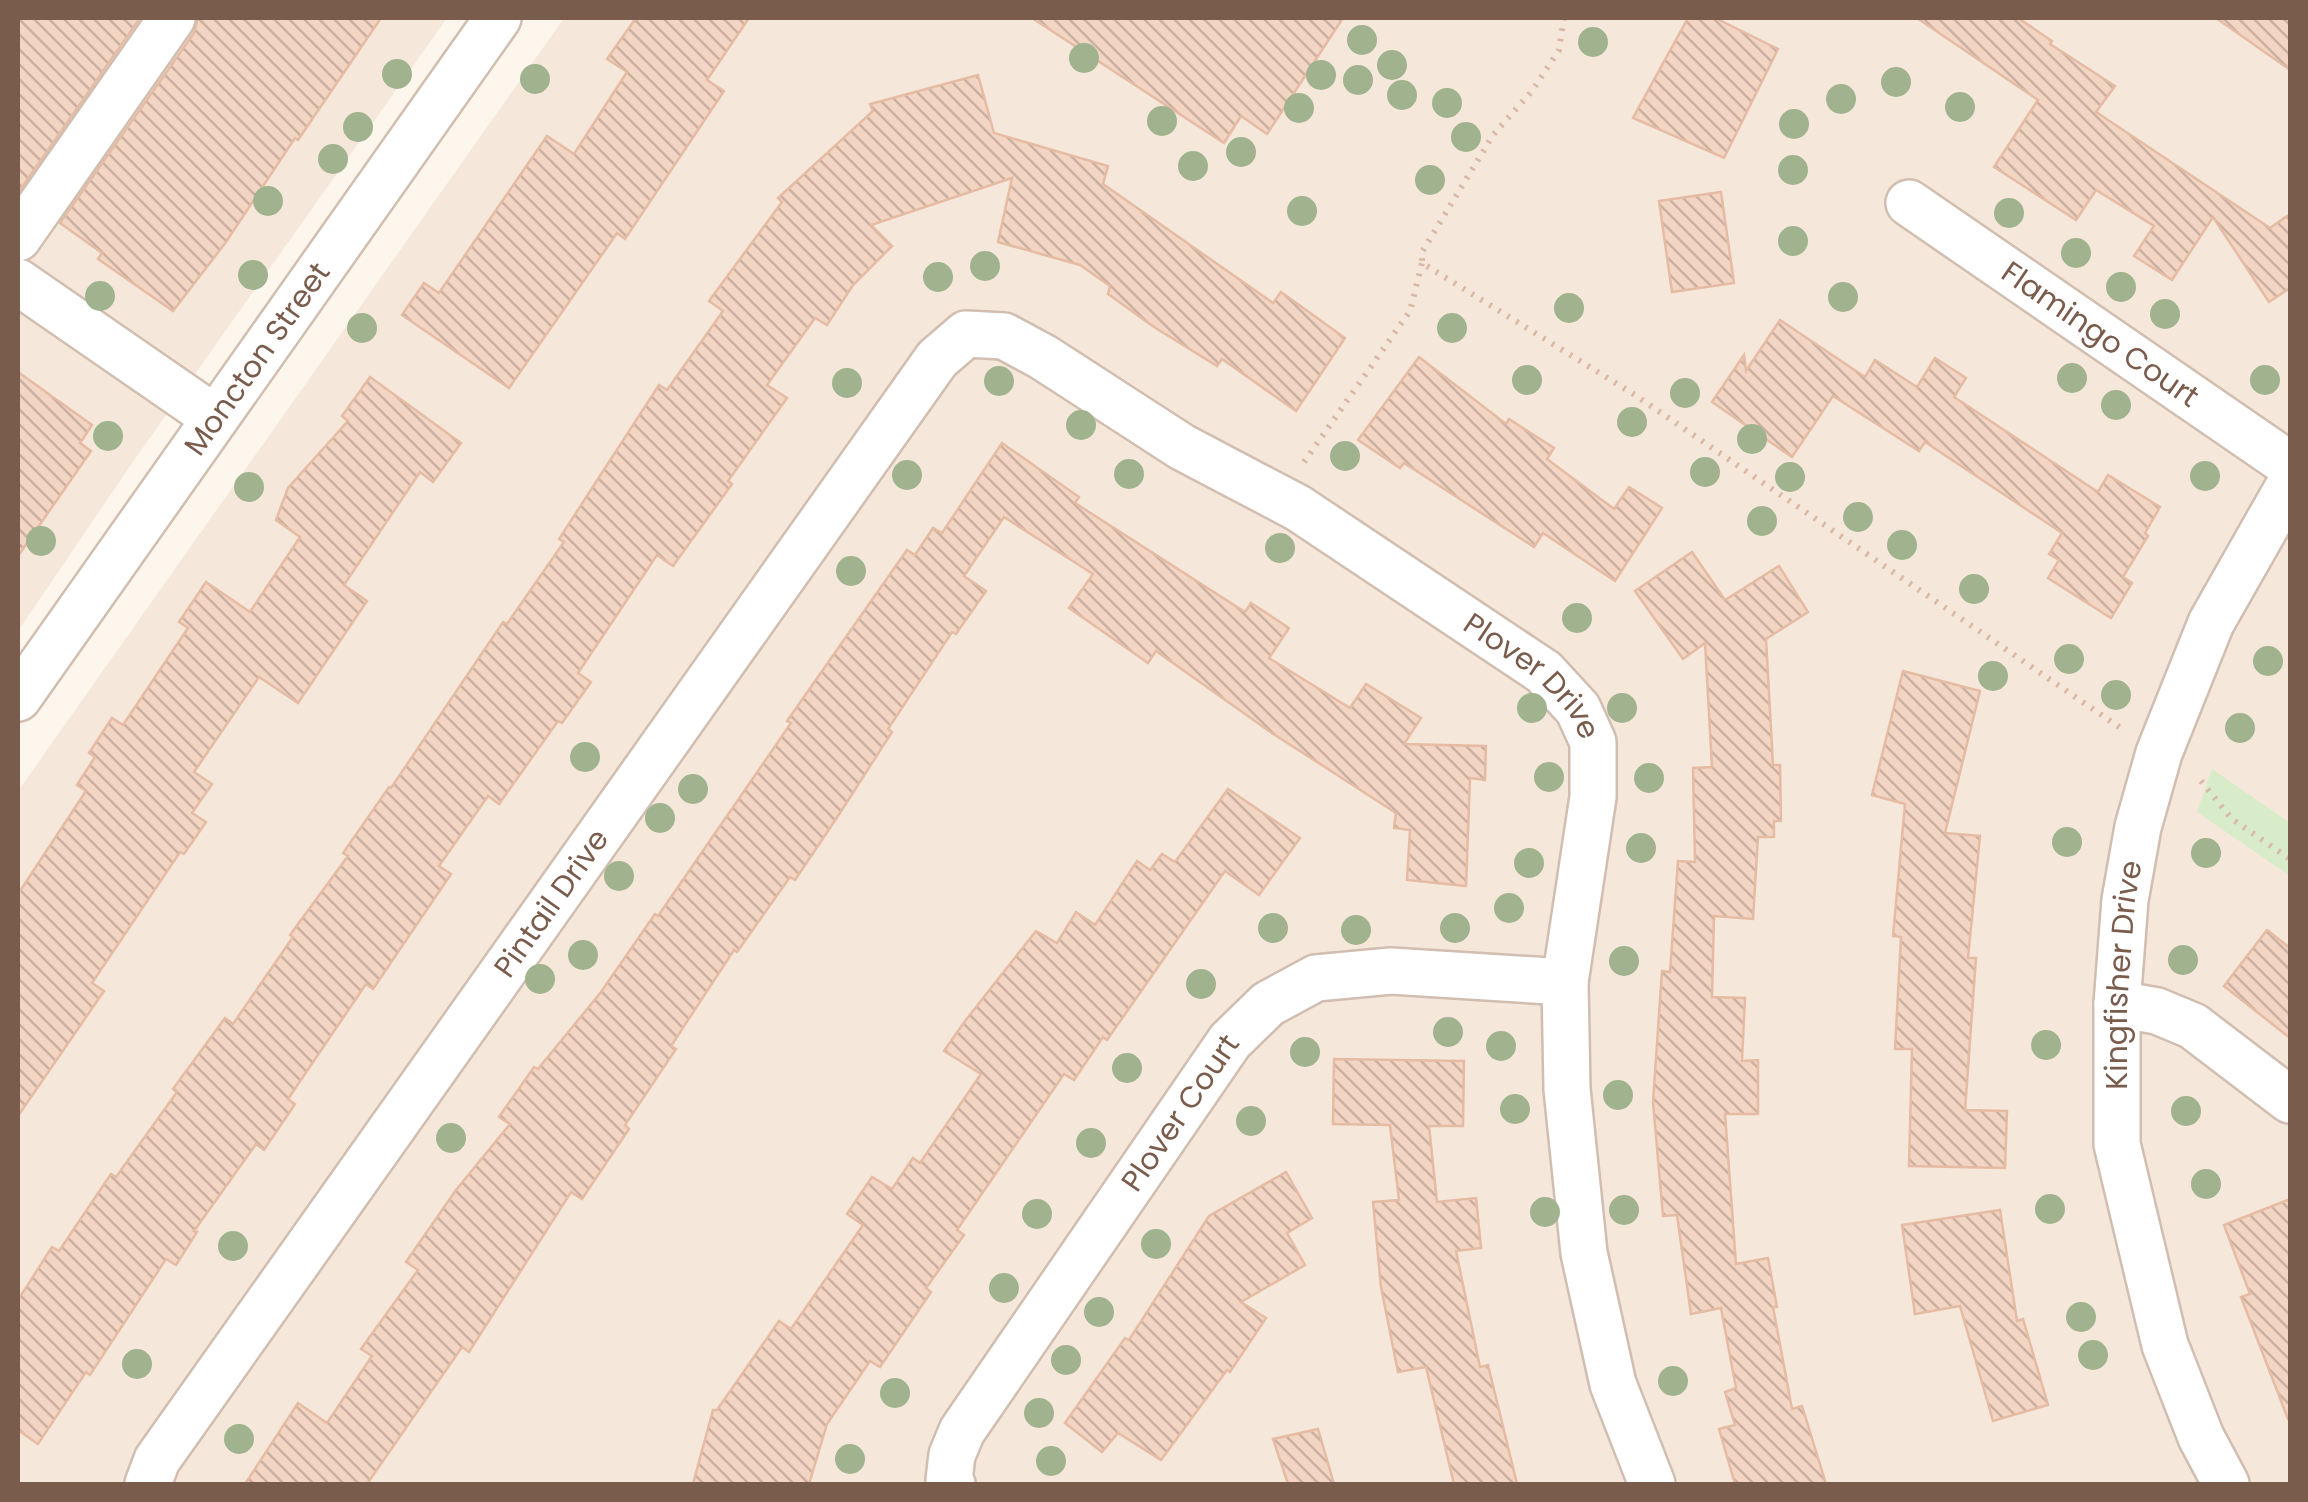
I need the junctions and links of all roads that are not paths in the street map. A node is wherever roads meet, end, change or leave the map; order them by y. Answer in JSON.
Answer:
{"nodes":[{"id":1,"x":172,"y":18,"type":"edge"},
{"id":2,"x":498,"y":18,"type":"edge"},
{"id":3,"x":1909,"y":204,"type":"dead end"},
{"id":4,"x":18,"y":238,"type":"edge"},
{"id":5,"x":18,"y":282,"type":"edge"},
{"id":6,"x":966,"y":334,"type":"joint"},
{"id":7,"x":215,"y":418,"type":"junction"},
{"id":8,"x":2290,"y":465,"type":"edge"},
{"id":9,"x":2290,"y":484,"type":"edge"},
{"id":10,"x":18,"y":698,"type":"edge"},
{"id":11,"x":1565,"y":982,"type":"junction"},
{"id":12,"x":2117,"y":1004,"type":"junction"},
{"id":13,"x":2290,"y":1100,"type":"edge"},
{"id":14,"x":148,"y":1484,"type":"edge"},
{"id":15,"x":952,"y":1484,"type":"edge"},
{"id":16,"x":1652,"y":1484,"type":"edge"},
{"id":17,"x":2226,"y":1484,"type":"edge"}],
"edges":[{"from":1,"to":4,"type":"street"},
{"from":2,"to":7,"type":"street","name":"Moncton Street"},
{"from":3,"to":8,"type":"street","name":"Flamingo Court"},
{"from":5,"to":7,"type":"street"},
{"from":6,"to":11,"type":"street","name":"Plover Drive"},
{"from":6,"to":14,"type":"street","name":"Pintail Drive"},
{"from":7,"to":10,"type":"street","name":"Moncton Street"},
{"from":9,"to":12,"type":"street","name":"Kingfisher Drive"},
{"from":11,"to":15,"type":"street","name":"Plover Court"},
{"from":11,"to":16,"type":"street","name":"Plover Drive"},
{"from":12,"to":13,"type":"street"},
{"from":12,"to":17,"type":"street","name":"Kingfisher Drive"}]}
